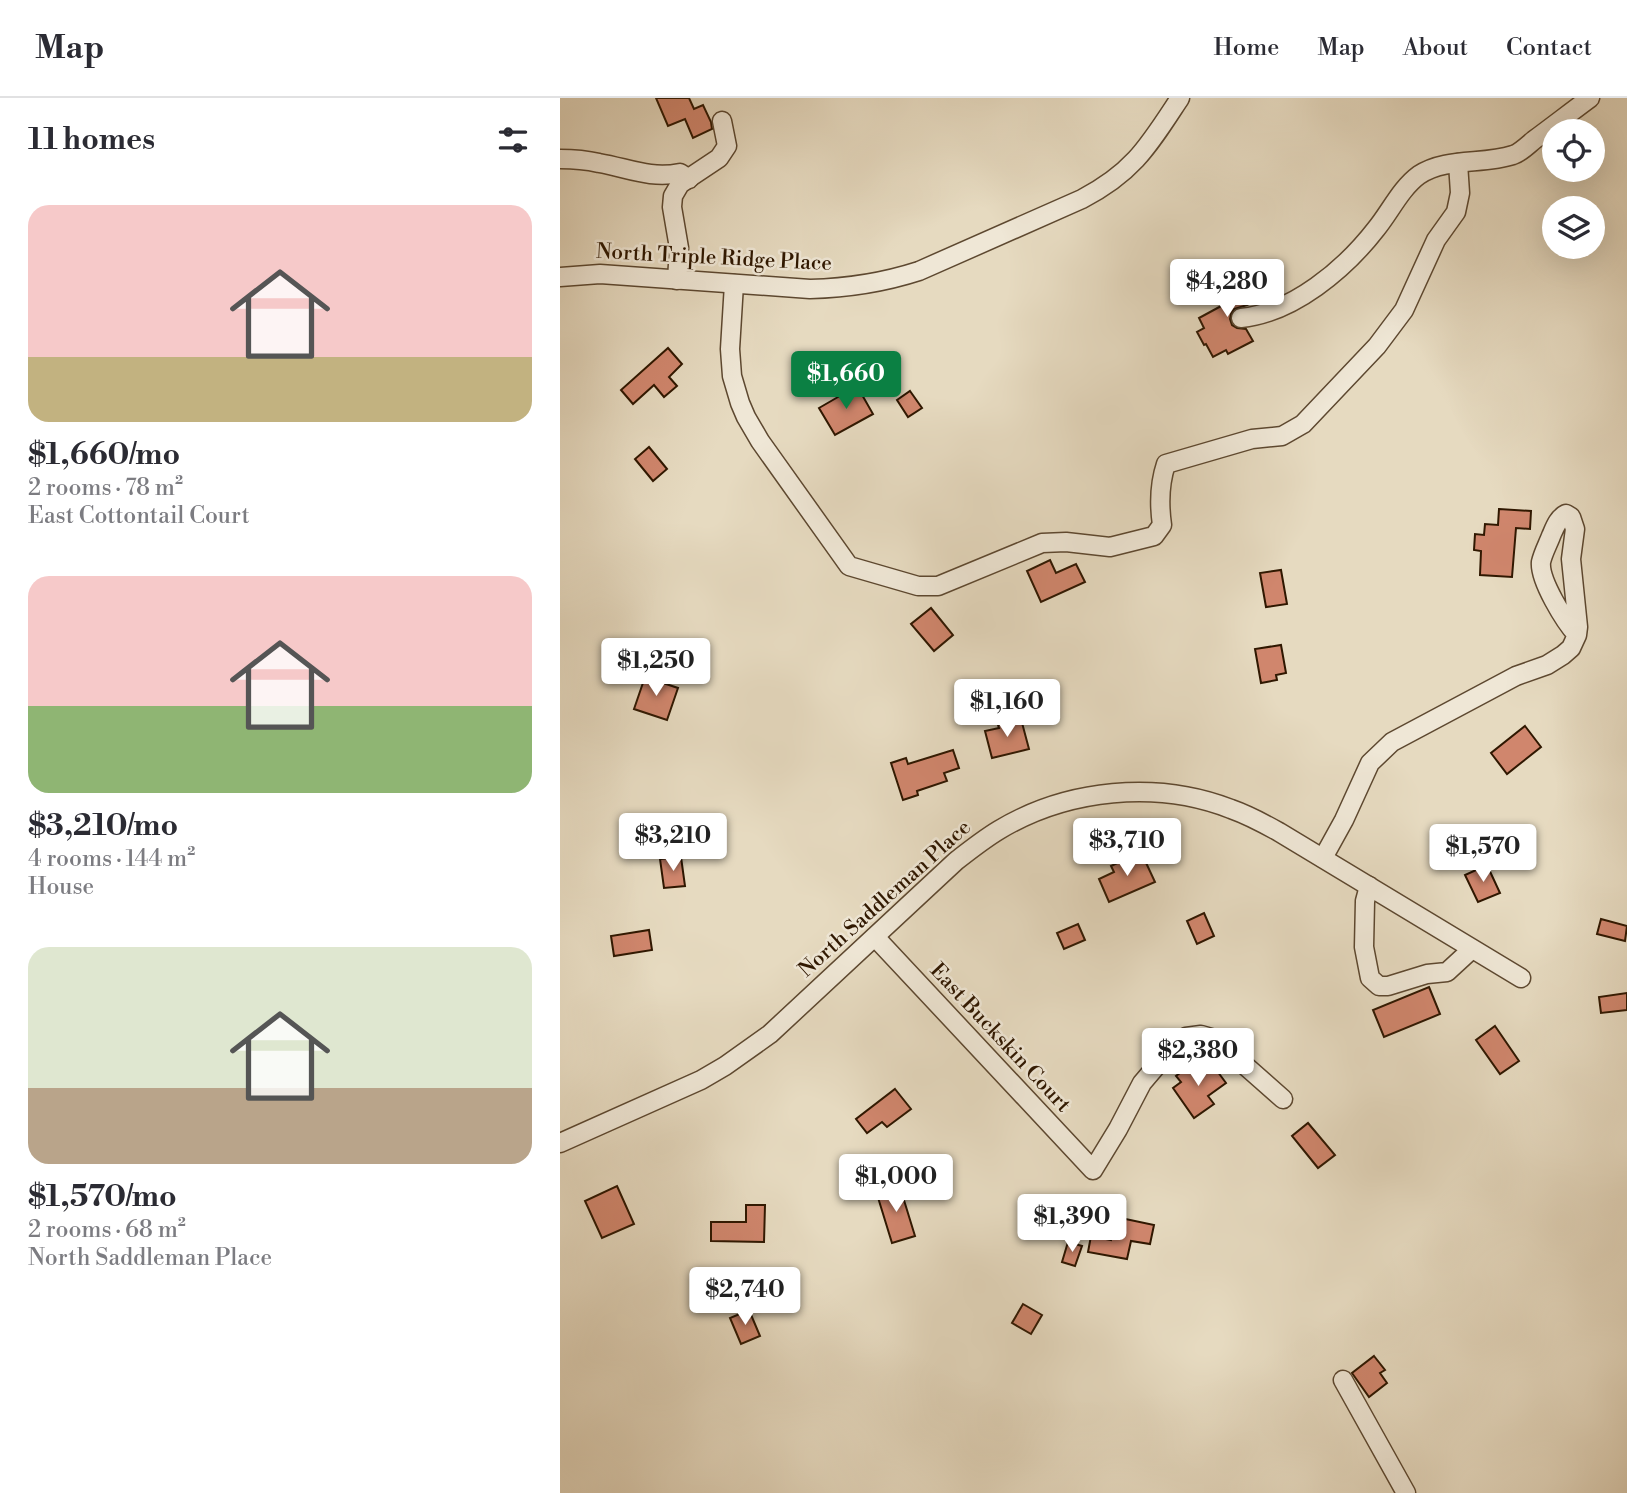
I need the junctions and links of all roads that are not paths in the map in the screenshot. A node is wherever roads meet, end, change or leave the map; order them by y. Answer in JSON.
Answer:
{"nodes":[{"id":1,"x":1180,"y":98,"type":"edge"},
{"id":2,"x":1590,"y":98,"type":"edge"},
{"id":3,"x":722,"y":121,"type":"dead end"},
{"id":4,"x":560,"y":159,"type":"edge"},
{"id":5,"x":1458,"y":163,"type":"junction"},
{"id":6,"x":689,"y":178,"type":"junction"},
{"id":7,"x":560,"y":276,"type":"edge"},
{"id":8,"x":677,"y":280,"type":"junction"},
{"id":9,"x":734,"y":284,"type":"junction"},
{"id":10,"x":1241,"y":318,"type":"dead end"},
{"id":11,"x":1577,"y":635,"type":"junction"},
{"id":12,"x":1323,"y":858,"type":"junction"},
{"id":13,"x":1369,"y":886,"type":"junction"},
{"id":14,"x":875,"y":937,"type":"junction"},
{"id":15,"x":1472,"y":948,"type":"junction"},
{"id":16,"x":1521,"y":978,"type":"dead end"},
{"id":17,"x":1283,"y":1099,"type":"dead end"},
{"id":18,"x":560,"y":1143,"type":"edge"},
{"id":19,"x":1343,"y":1380,"type":"dead end"},
{"id":20,"x":1406,"y":1493,"type":"edge"}],
"edges":[{"from":1,"to":9,"type":"street","name":"North Triple Ridge Place"},
{"from":2,"to":5,"type":"street"},
{"from":3,"to":6,"type":"street"},
{"from":4,"to":6,"type":"street"},
{"from":5,"to":9,"type":"street"},
{"from":5,"to":10,"type":"street"},
{"from":6,"to":8,"type":"street"},
{"from":7,"to":8,"type":"street","name":"North Triple Ridge Place"},
{"from":8,"to":9,"type":"street","name":"North Triple Ridge Place"},
{"from":11,"to":11,"type":"street"},
{"from":11,"to":12,"type":"street"},
{"from":12,"to":13,"type":"street","name":"North Saddleman Place"},
{"from":12,"to":14,"type":"street","name":"North Saddleman Place"},
{"from":13,"to":15,"type":"street","name":"North Saddleman Place"},
{"from":13,"to":15,"type":"street"},
{"from":14,"to":17,"type":"street","name":"East Buckskin Court"},
{"from":14,"to":18,"type":"street","name":"North Saddleman Place"},
{"from":15,"to":16,"type":"street","name":"North Saddleman Place"},
{"from":19,"to":20,"type":"street"}]}
